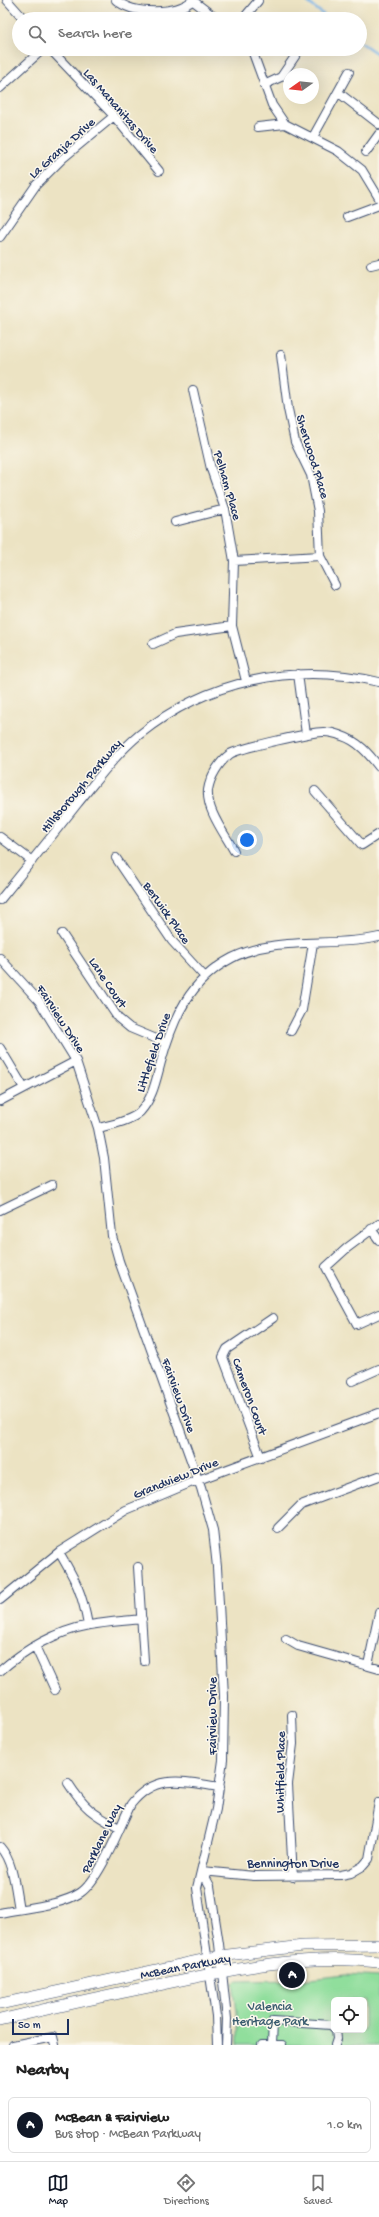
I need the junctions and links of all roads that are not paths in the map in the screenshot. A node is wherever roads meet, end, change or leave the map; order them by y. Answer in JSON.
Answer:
{"nodes":[{"id":1,"x":7,"y":0,"type":"edge"},
{"id":2,"x":116,"y":0,"type":"edge"},
{"id":3,"x":193,"y":0,"type":"edge"},
{"id":4,"x":258,"y":1,"type":"dead end"},
{"id":5,"x":18,"y":12,"type":"edge"},
{"id":6,"x":208,"y":12,"type":"edge"},
{"id":7,"x":249,"y":12,"type":"edge"},
{"id":8,"x":35,"y":56,"type":"edge"},
{"id":9,"x":57,"y":56,"type":"edge"},
{"id":10,"x":254,"y":56,"type":"edge"},
{"id":11,"x":295,"y":56,"type":"edge"},
{"id":12,"x":349,"y":72,"type":"dead end"},
{"id":13,"x":264,"y":85,"type":"junction"},
{"id":14,"x":0,"y":88,"type":"edge"},
{"id":15,"x":338,"y":93,"type":"junction"},
{"id":16,"x":114,"y":116,"type":"junction"},
{"id":17,"x":285,"y":124,"type":"junction"},
{"id":18,"x":379,"y":124,"type":"edge"},
{"id":19,"x":258,"y":127,"type":"dead end"},
{"id":20,"x":379,"y":134,"type":"edge"},
{"id":21,"x":312,"y":137,"type":"junction"},
{"id":22,"x":366,"y":152,"type":"dead end"},
{"id":23,"x":159,"y":171,"type":"dead end"},
{"id":24,"x":379,"y":198,"type":"edge"},
{"id":25,"x":379,"y":205,"type":"edge"},
{"id":26,"x":348,"y":217,"type":"dead end"},
{"id":27,"x":0,"y":237,"type":"edge"},
{"id":28,"x":281,"y":355,"type":"dead end"},
{"id":29,"x":193,"y":390,"type":"dead end"},
{"id":30,"x":225,"y":509,"type":"junction"},
{"id":31,"x":175,"y":522,"type":"dead end"},
{"id":32,"x":320,"y":556,"type":"junction"},
{"id":33,"x":234,"y":561,"type":"junction"},
{"id":34,"x":335,"y":585,"type":"dead end"},
{"id":35,"x":232,"y":626,"type":"junction"},
{"id":36,"x":153,"y":644,"type":"dead end"},
{"id":37,"x":298,"y":674,"type":"junction"},
{"id":38,"x":246,"y":681,"type":"junction"},
{"id":39,"x":379,"y":682,"type":"edge"},
{"id":40,"x":306,"y":734,"type":"junction"},
{"id":41,"x":379,"y":767,"type":"edge"},
{"id":42,"x":315,"y":791,"type":"dead end"},
{"id":43,"x":379,"y":834,"type":"edge"},
{"id":44,"x":0,"y":837,"type":"edge"},
{"id":45,"x":234,"y":851,"type":"dead end"},
{"id":46,"x":116,"y":858,"type":"dead end"},
{"id":47,"x":32,"y":861,"type":"junction"},
{"id":48,"x":0,"y":900,"type":"edge"},
{"id":49,"x":62,"y":934,"type":"dead end"},
{"id":50,"x":379,"y":937,"type":"edge"},
{"id":51,"x":313,"y":943,"type":"junction"},
{"id":52,"x":0,"y":958,"type":"edge"},
{"id":53,"x":204,"y":976,"type":"junction"},
{"id":54,"x":291,"y":1031,"type":"dead end"},
{"id":55,"x":166,"y":1043,"type":"junction"},
{"id":56,"x":0,"y":1048,"type":"edge"},
{"id":57,"x":76,"y":1061,"type":"junction"},
{"id":58,"x":24,"y":1088,"type":"junction"},
{"id":59,"x":0,"y":1101,"type":"edge"},
{"id":60,"x":98,"y":1128,"type":"junction"},
{"id":61,"x":52,"y":1185,"type":"dead end"},
{"id":62,"x":0,"y":1210,"type":"edge"},
{"id":63,"x":379,"y":1224,"type":"edge"},
{"id":64,"x":371,"y":1229,"type":"junction"},
{"id":65,"x":379,"y":1240,"type":"edge"},
{"id":66,"x":379,"y":1314,"type":"edge"},
{"id":67,"x":273,"y":1318,"type":"dead end"},
{"id":68,"x":379,"y":1369,"type":"edge"},
{"id":69,"x":352,"y":1381,"type":"dead end"},
{"id":70,"x":379,"y":1413,"type":"edge"},
{"id":71,"x":261,"y":1458,"type":"junction"},
{"id":72,"x":379,"y":1476,"type":"edge"},
{"id":73,"x":198,"y":1480,"type":"junction"},
{"id":74,"x":278,"y":1528,"type":"dead end"},
{"id":75,"x":59,"y":1552,"type":"junction"},
{"id":76,"x":138,"y":1567,"type":"dead end"},
{"id":77,"x":0,"y":1600,"type":"edge"},
{"id":78,"x":379,"y":1613,"type":"edge"},
{"id":79,"x":142,"y":1619,"type":"junction"},
{"id":80,"x":88,"y":1625,"type":"junction"},
{"id":81,"x":286,"y":1638,"type":"dead end"},
{"id":82,"x":35,"y":1646,"type":"junction"},
{"id":83,"x":144,"y":1661,"type":"dead end"},
{"id":84,"x":368,"y":1665,"type":"junction"},
{"id":85,"x":379,"y":1669,"type":"edge"},
{"id":86,"x":0,"y":1671,"type":"edge"},
{"id":87,"x":55,"y":1690,"type":"dead end"},
{"id":88,"x":292,"y":1715,"type":"dead end"},
{"id":89,"x":68,"y":1783,"type":"dead end"},
{"id":90,"x":220,"y":1787,"type":"junction"},
{"id":91,"x":379,"y":1802,"type":"edge"},
{"id":92,"x":119,"y":1828,"type":"junction"},
{"id":93,"x":0,"y":1847,"type":"edge"},
{"id":94,"x":202,"y":1870,"type":"junction"},
{"id":95,"x":293,"y":1877,"type":"junction"},
{"id":96,"x":19,"y":1909,"type":"junction"},
{"id":97,"x":0,"y":1913,"type":"edge"},
{"id":98,"x":379,"y":1945,"type":"edge"},
{"id":99,"x":220,"y":1956,"type":"junction"},
{"id":100,"x":208,"y":1958,"type":"junction"},
{"id":101,"x":379,"y":1962,"type":"edge"},
{"id":102,"x":222,"y":1972,"type":"junction"},
{"id":103,"x":210,"y":1974,"type":"junction"},
{"id":104,"x":0,"y":2004,"type":"edge"},
{"id":105,"x":0,"y":2020,"type":"edge"},
{"id":106,"x":331,"y":2025,"type":"edge"},
{"id":107,"x":336,"y":2033,"type":"edge"},
{"id":108,"x":272,"y":2044,"type":"junction"},
{"id":109,"x":13,"y":2045,"type":"edge"},
{"id":110,"x":55,"y":2045,"type":"edge"},
{"id":111,"x":217,"y":2045,"type":"edge"},
{"id":112,"x":226,"y":2045,"type":"edge"},
{"id":113,"x":262,"y":2045,"type":"edge"},
{"id":114,"x":282,"y":2045,"type":"edge"},
{"id":115,"x":335,"y":2045,"type":"edge"}],
"edges":[{"from":1,"to":5,"type":"street"},
{"from":2,"to":3,"type":"street"},
{"from":3,"to":6,"type":"street"},
{"from":4,"to":7,"type":"street"},
{"from":8,"to":14,"type":"street"},
{"from":9,"to":16,"type":"street","name":"Las Mananitas Drive"},
{"from":10,"to":13,"type":"street"},
{"from":11,"to":13,"type":"street"},
{"from":12,"to":15,"type":"street"},
{"from":13,"to":17,"type":"street"},
{"from":15,"to":18,"type":"street"},
{"from":15,"to":21,"type":"street"},
{"from":16,"to":23,"type":"street","name":"Las Mananitas Drive"},
{"from":16,"to":27,"type":"street","name":"La Granja Drive"},
{"from":17,"to":19,"type":"street"},
{"from":17,"to":21,"type":"street"},
{"from":20,"to":22,"type":"street"},
{"from":21,"to":24,"type":"street"},
{"from":25,"to":26,"type":"street"},
{"from":28,"to":32,"type":"street","name":"Sherwood Place"},
{"from":29,"to":30,"type":"street","name":"Pelham Place"},
{"from":30,"to":31,"type":"street"},
{"from":30,"to":33,"type":"street","name":"Pelham Place"},
{"from":32,"to":33,"type":"street"},
{"from":32,"to":34,"type":"street","name":"Sherwood Place"},
{"from":33,"to":35,"type":"street","name":"Pelham Place"},
{"from":35,"to":36,"type":"street"},
{"from":35,"to":38,"type":"street","name":"Pelham Place"},
{"from":37,"to":38,"type":"street","name":"Hillsborough Parkway"},
{"from":37,"to":39,"type":"street","name":"Hillsborough Parkway"},
{"from":37,"to":40,"type":"street"},
{"from":38,"to":47,"type":"street","name":"Hillsborough Parkway"},
{"from":40,"to":41,"type":"street"},
{"from":40,"to":45,"type":"street"},
{"from":42,"to":43,"type":"street"},
{"from":44,"to":47,"type":"street"},
{"from":46,"to":53,"type":"street","name":"Berwick Place"},
{"from":47,"to":48,"type":"street","name":"Hillsborough Parkway"},
{"from":49,"to":55,"type":"street","name":"Lane Court"},
{"from":50,"to":51,"type":"street","name":"Littlefield Drive"},
{"from":51,"to":53,"type":"street","name":"Littlefield Drive"},
{"from":51,"to":54,"type":"street"},
{"from":52,"to":57,"type":"street","name":"Fairview Drive"},
{"from":53,"to":55,"type":"street","name":"Littlefield Drive"},
{"from":55,"to":60,"type":"street","name":"Littlefield Drive"},
{"from":56,"to":58,"type":"street"},
{"from":57,"to":58,"type":"street"},
{"from":57,"to":60,"type":"street","name":"Fairview Drive"},
{"from":58,"to":59,"type":"street"},
{"from":60,"to":73,"type":"street","name":"Fairview Drive"},
{"from":61,"to":62,"type":"street"},
{"from":63,"to":64,"type":"street"},
{"from":64,"to":65,"type":"street"},
{"from":64,"to":66,"type":"street"},
{"from":67,"to":71,"type":"street","name":"Cameron Court"},
{"from":68,"to":69,"type":"street"},
{"from":70,"to":71,"type":"street","name":"Grandview Drive"},
{"from":71,"to":73,"type":"street","name":"Grandview Drive"},
{"from":72,"to":74,"type":"street"},
{"from":73,"to":75,"type":"street","name":"Grandview Drive"},
{"from":73,"to":90,"type":"street","name":"Fairview Drive"},
{"from":75,"to":77,"type":"street","name":"Grandview Drive"},
{"from":75,"to":80,"type":"street"},
{"from":76,"to":79,"type":"street"},
{"from":78,"to":84,"type":"street"},
{"from":79,"to":80,"type":"street"},
{"from":79,"to":83,"type":"street"},
{"from":80,"to":82,"type":"street"},
{"from":81,"to":84,"type":"street"},
{"from":82,"to":86,"type":"street"},
{"from":82,"to":87,"type":"street"},
{"from":84,"to":85,"type":"street"},
{"from":88,"to":95,"type":"street","name":"Whitfield Place"},
{"from":89,"to":92,"type":"street"},
{"from":90,"to":92,"type":"street","name":"Parklane Way"},
{"from":90,"to":94,"type":"street","name":"Fairview Drive"},
{"from":91,"to":95,"type":"street","name":"Bennington Drive"},
{"from":92,"to":96,"type":"street","name":"Parklane Way"},
{"from":93,"to":96,"type":"street"},
{"from":94,"to":95,"type":"street","name":"Bennington Drive"},
{"from":94,"to":99,"type":"street"},
{"from":94,"to":100,"type":"street","name":"Fairview Drive"},
{"from":96,"to":97,"type":"street","name":"Parklane Way"},
{"from":98,"to":99,"type":"main road","name":"McBean Parkway"},
{"from":99,"to":100,"type":"main road","name":"McBean Parkway"},
{"from":99,"to":102,"type":"street"},
{"from":100,"to":103,"type":"street","name":"Fairview Drive"},
{"from":100,"to":104,"type":"main road","name":"McBean Parkway"},
{"from":101,"to":102,"type":"main road","name":"McBean Parkway"},
{"from":102,"to":103,"type":"main road","name":"McBean Parkway"},
{"from":102,"to":112,"type":"street"},
{"from":103,"to":105,"type":"main road","name":"McBean Parkway"},
{"from":103,"to":111,"type":"street","name":"Fairview Drive"},
{"from":106,"to":108,"type":"street"},
{"from":107,"to":115,"type":"street"},
{"from":108,"to":113,"type":"street"},
{"from":108,"to":114,"type":"street"},
{"from":109,"to":110,"type":"street"}]}
